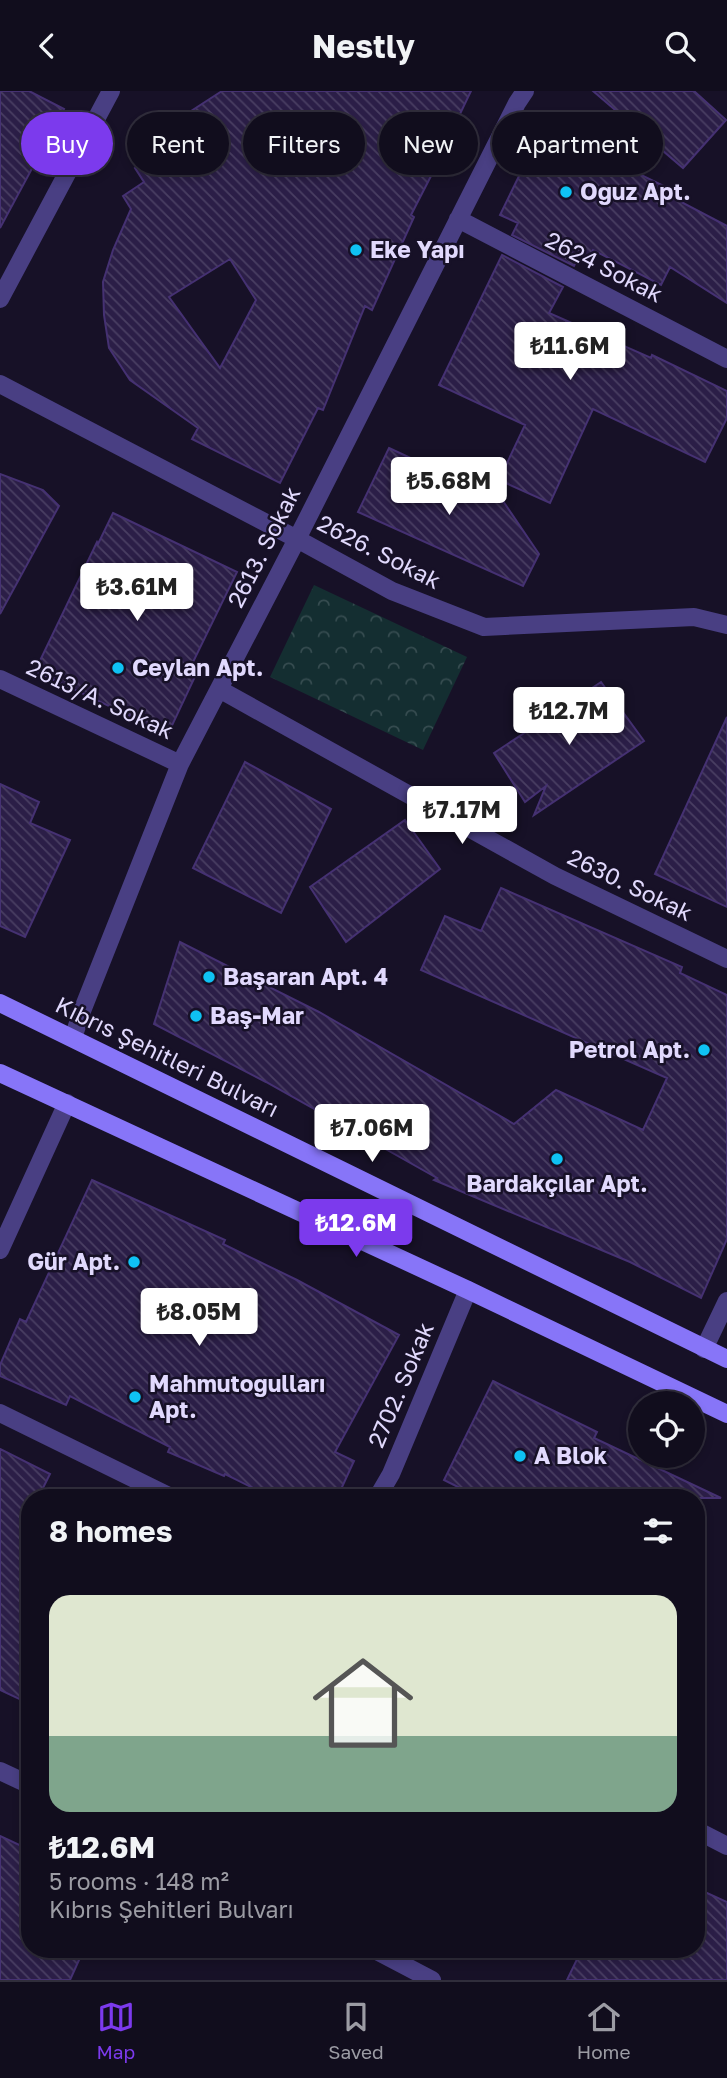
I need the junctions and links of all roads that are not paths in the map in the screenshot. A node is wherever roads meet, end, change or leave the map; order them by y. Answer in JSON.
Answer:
{"nodes":[{"id":1,"x":111,"y":91,"type":"edge"},
{"id":2,"x":525,"y":91,"type":"edge"},
{"id":3,"x":458,"y":219,"type":"junction"},
{"id":4,"x":0,"y":299,"type":"edge"},
{"id":5,"x":727,"y":359,"type":"edge"},
{"id":6,"x":0,"y":384,"type":"edge"},
{"id":7,"x":297,"y":539,"type":"junction"},
{"id":8,"x":727,"y":625,"type":"edge"},
{"id":9,"x":0,"y":679,"type":"edge"},
{"id":10,"x":219,"y":689,"type":"junction"},
{"id":11,"x":180,"y":764,"type":"junction"},
{"id":12,"x":727,"y":959,"type":"edge"},
{"id":13,"x":0,"y":1003,"type":"edge"},
{"id":14,"x":74,"y":1038,"type":"junction"},
{"id":15,"x":0,"y":1073,"type":"edge"},
{"id":16,"x":67,"y":1104,"type":"junction"},
{"id":17,"x":0,"y":1250,"type":"edge"},
{"id":18,"x":468,"y":1290,"type":"junction"},
{"id":19,"x":727,"y":1301,"type":"edge"},
{"id":20,"x":704,"y":1349,"type":"junction"},
{"id":21,"x":727,"y":1359,"type":"edge"},
{"id":22,"x":0,"y":1413,"type":"edge"},
{"id":23,"x":727,"y":1414,"type":"edge"},
{"id":24,"x":155,"y":1489,"type":"edge"},
{"id":25,"x":382,"y":1489,"type":"edge"},
{"id":26,"x":0,"y":1771,"type":"edge"},
{"id":27,"x":21,"y":1781,"type":"edge"},
{"id":28,"x":705,"y":1835,"type":"edge"},
{"id":29,"x":727,"y":1846,"type":"edge"},
{"id":30,"x":390,"y":1958,"type":"edge"},
{"id":31,"x":432,"y":1980,"type":"edge"}],
"edges":[{"from":1,"to":4,"type":"street"},
{"from":2,"to":3,"type":"street","name":"2613. Sokak"},
{"from":3,"to":5,"type":"street","name":"2624 Sokak"},
{"from":3,"to":7,"type":"street","name":"2613. Sokak"},
{"from":6,"to":7,"type":"street","name":"2626. Sokak"},
{"from":7,"to":8,"type":"street","name":"2626. Sokak"},
{"from":7,"to":10,"type":"street","name":"2613. Sokak"},
{"from":9,"to":11,"type":"street","name":"2613/A. Sokak"},
{"from":10,"to":11,"type":"street","name":"2613. Sokak"},
{"from":10,"to":12,"type":"street","name":"2630. Sokak"},
{"from":11,"to":14,"type":"street","name":"2613. Sokak"},
{"from":13,"to":14,"type":"main road","name":"Kıbrıs Şehitleri Bulvarı"},
{"from":14,"to":20,"type":"main road","name":"Kıbrıs Şehitleri Bulvarı"},
{"from":15,"to":16,"type":"main road"},
{"from":16,"to":17,"type":"street"},
{"from":16,"to":18,"type":"main road"},
{"from":18,"to":23,"type":"main road"},
{"from":18,"to":25,"type":"street","name":"2702. Sokak"},
{"from":19,"to":20,"type":"street"},
{"from":20,"to":21,"type":"main road","name":"Kıbrıs Şehitleri Bulvarı"},
{"from":22,"to":24,"type":"street"},
{"from":26,"to":27,"type":"street"},
{"from":28,"to":29,"type":"street"},
{"from":30,"to":31,"type":"street"}]}
